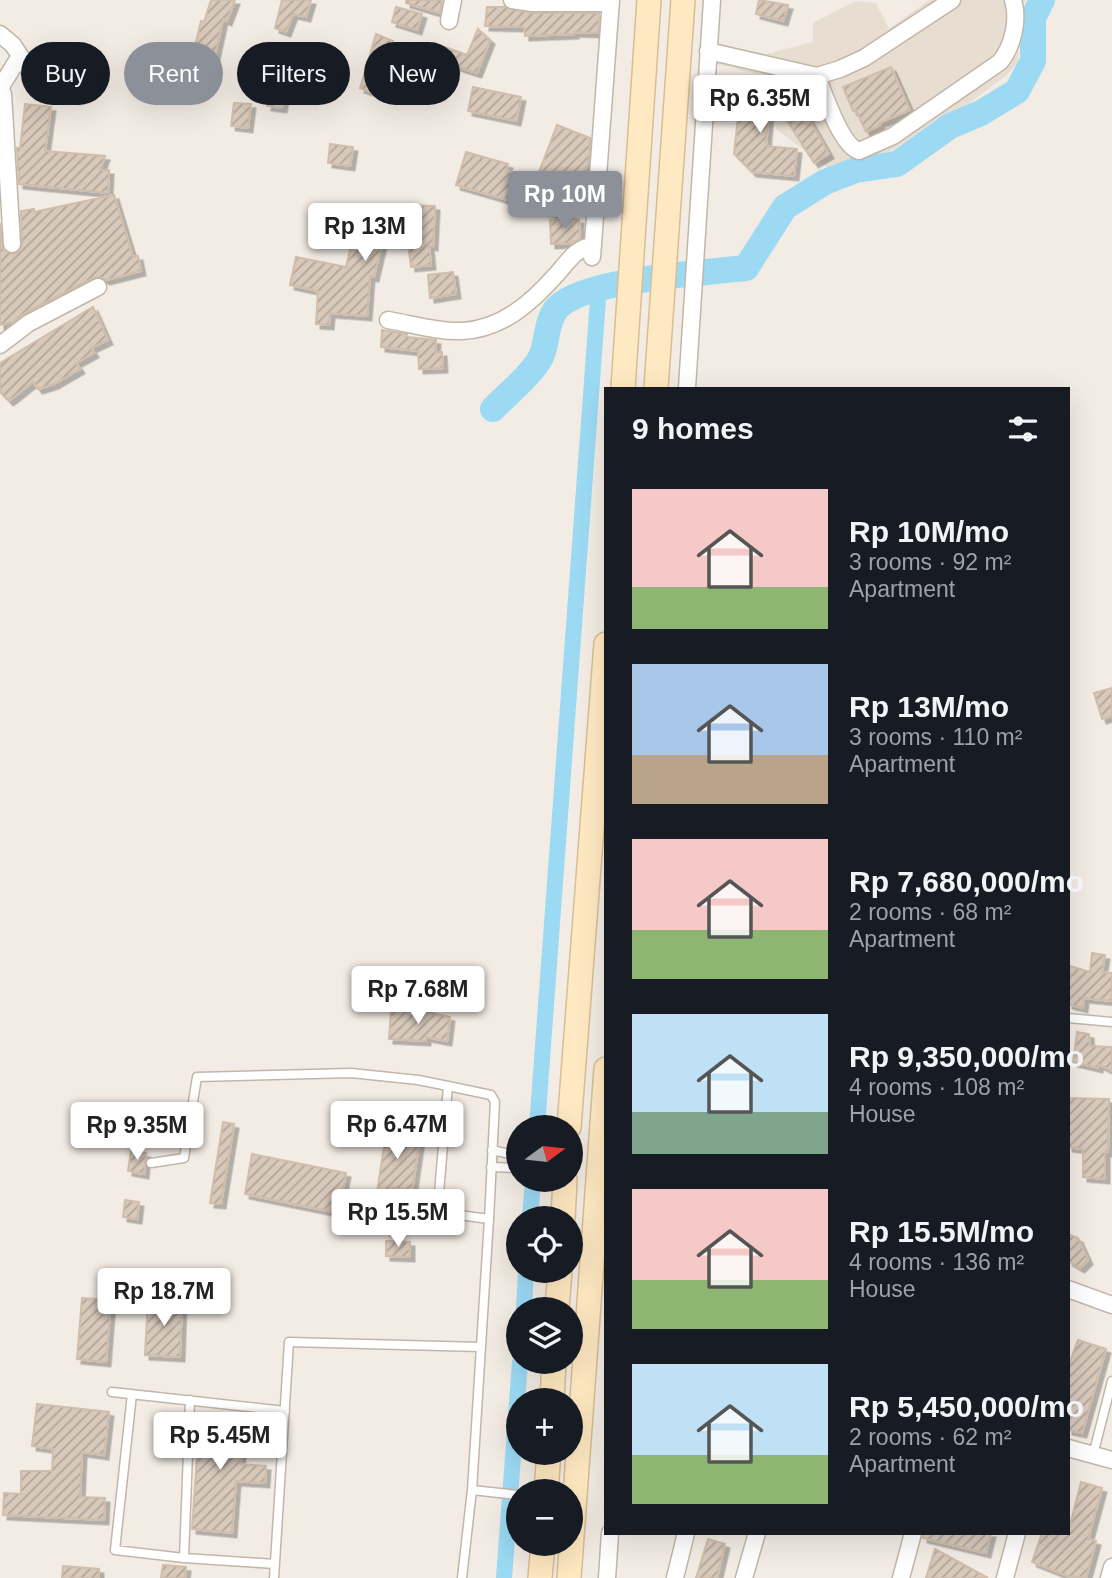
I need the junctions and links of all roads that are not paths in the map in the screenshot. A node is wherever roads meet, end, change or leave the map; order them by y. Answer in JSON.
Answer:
{"nodes":[{"id":1,"x":453,"y":0,"type":"edge"},
{"id":2,"x":512,"y":0,"type":"edge"},
{"id":3,"x":649,"y":0,"type":"edge"},
{"id":4,"x":683,"y":0,"type":"edge"},
{"id":5,"x":712,"y":0,"type":"edge"},
{"id":6,"x":952,"y":0,"type":"edge"},
{"id":7,"x":1013,"y":0,"type":"edge"},
{"id":8,"x":611,"y":1,"type":"edge"},
{"id":9,"x":449,"y":21,"type":"dead end"},
{"id":10,"x":0,"y":33,"type":"edge"},
{"id":11,"x":708,"y":51,"type":"junction"},
{"id":12,"x":20,"y":57,"type":"joint"},
{"id":13,"x":817,"y":76,"type":"junction"},
{"id":14,"x":0,"y":88,"type":"edge"},
{"id":15,"x":12,"y":244,"type":"dead end"},
{"id":16,"x":97,"y":287,"type":"dead end"},
{"id":17,"x":388,"y":320,"type":"dead end"},
{"id":18,"x":0,"y":345,"type":"edge"},
{"id":19,"x":624,"y":387,"type":"edge"},
{"id":20,"x":656,"y":387,"type":"edge"},
{"id":21,"x":687,"y":387,"type":"edge"},
{"id":22,"x":604,"y":670,"type":"edge"},
{"id":23,"x":1070,"y":1018,"type":"edge"},
{"id":24,"x":1112,"y":1022,"type":"edge"},
{"id":25,"x":448,"y":1086,"type":"junction"},
{"id":26,"x":604,"y":1097,"type":"edge"},
{"id":27,"x":570,"y":1115,"type":"edge"},
{"id":28,"x":492,"y":1150,"type":"junction"},
{"id":29,"x":506,"y":1153,"type":"edge"},
{"id":30,"x":151,"y":1163,"type":"dead end"},
{"id":31,"x":491,"y":1167,"type":"junction"},
{"id":32,"x":506,"y":1168,"type":"edge"},
{"id":33,"x":489,"y":1219,"type":"junction"},
{"id":34,"x":1070,"y":1290,"type":"edge"},
{"id":35,"x":1112,"y":1305,"type":"edge"},
{"id":36,"x":480,"y":1348,"type":"junction"},
{"id":37,"x":1112,"y":1381,"type":"edge"},
{"id":38,"x":112,"y":1392,"type":"dead end"},
{"id":39,"x":132,"y":1394,"type":"junction"},
{"id":40,"x":190,"y":1400,"type":"junction"},
{"id":41,"x":285,"y":1410,"type":"junction"},
{"id":42,"x":1070,"y":1449,"type":"edge"},
{"id":43,"x":1093,"y":1455,"type":"junction"},
{"id":44,"x":1112,"y":1460,"type":"edge"},
{"id":45,"x":472,"y":1490,"type":"junction"},
{"id":46,"x":506,"y":1494,"type":"edge"},
{"id":47,"x":610,"y":1535,"type":"edge"},
{"id":48,"x":686,"y":1535,"type":"edge"},
{"id":49,"x":757,"y":1535,"type":"edge"},
{"id":50,"x":912,"y":1535,"type":"edge"},
{"id":51,"x":1016,"y":1535,"type":"edge"},
{"id":52,"x":542,"y":1556,"type":"edge"},
{"id":53,"x":184,"y":1558,"type":"junction"},
{"id":54,"x":275,"y":1564,"type":"junction"},
{"id":55,"x":1112,"y":1567,"type":"edge"},
{"id":56,"x":274,"y":1578,"type":"edge"},
{"id":57,"x":462,"y":1578,"type":"edge"},
{"id":58,"x":540,"y":1578,"type":"edge"},
{"id":59,"x":569,"y":1578,"type":"edge"},
{"id":60,"x":607,"y":1578,"type":"edge"},
{"id":61,"x":675,"y":1578,"type":"edge"},
{"id":62,"x":746,"y":1578,"type":"edge"},
{"id":63,"x":901,"y":1578,"type":"edge"},
{"id":64,"x":1005,"y":1578,"type":"edge"},
{"id":65,"x":1109,"y":1578,"type":"edge"}],
"edges":[{"from":1,"to":9,"type":"street"},
{"from":2,"to":8,"type":"street"},
{"from":3,"to":19,"type":"main road"},
{"from":4,"to":20,"type":"main road"},
{"from":5,"to":11,"type":"street"},
{"from":6,"to":13,"type":"street"},
{"from":7,"to":13,"type":"street"},
{"from":8,"to":17,"type":"street"},
{"from":10,"to":12,"type":"street"},
{"from":11,"to":13,"type":"street"},
{"from":11,"to":21,"type":"street"},
{"from":12,"to":14,"type":"street"},
{"from":14,"to":15,"type":"street"},
{"from":16,"to":18,"type":"street"},
{"from":22,"to":27,"type":"main road"},
{"from":23,"to":24,"type":"lane"},
{"from":25,"to":28,"type":"lane"},
{"from":25,"to":30,"type":"lane"},
{"from":25,"to":33,"type":"lane"},
{"from":26,"to":59,"type":"main road"},
{"from":28,"to":29,"type":"lane"},
{"from":28,"to":31,"type":"lane"},
{"from":31,"to":32,"type":"lane"},
{"from":31,"to":33,"type":"lane"},
{"from":33,"to":36,"type":"lane"},
{"from":34,"to":35,"type":"street"},
{"from":36,"to":41,"type":"lane"},
{"from":36,"to":45,"type":"lane"},
{"from":37,"to":43,"type":"lane"},
{"from":38,"to":39,"type":"lane"},
{"from":39,"to":40,"type":"lane"},
{"from":39,"to":53,"type":"lane"},
{"from":40,"to":41,"type":"lane"},
{"from":40,"to":53,"type":"lane"},
{"from":41,"to":54,"type":"lane"},
{"from":42,"to":43,"type":"street"},
{"from":43,"to":44,"type":"street"},
{"from":45,"to":46,"type":"lane"},
{"from":45,"to":57,"type":"lane"},
{"from":47,"to":60,"type":"street"},
{"from":48,"to":61,"type":"street"},
{"from":49,"to":62,"type":"street"},
{"from":50,"to":63,"type":"street"},
{"from":51,"to":64,"type":"street"},
{"from":52,"to":58,"type":"main road"},
{"from":53,"to":54,"type":"lane"},
{"from":54,"to":56,"type":"lane"},
{"from":55,"to":65,"type":"street"}]}
